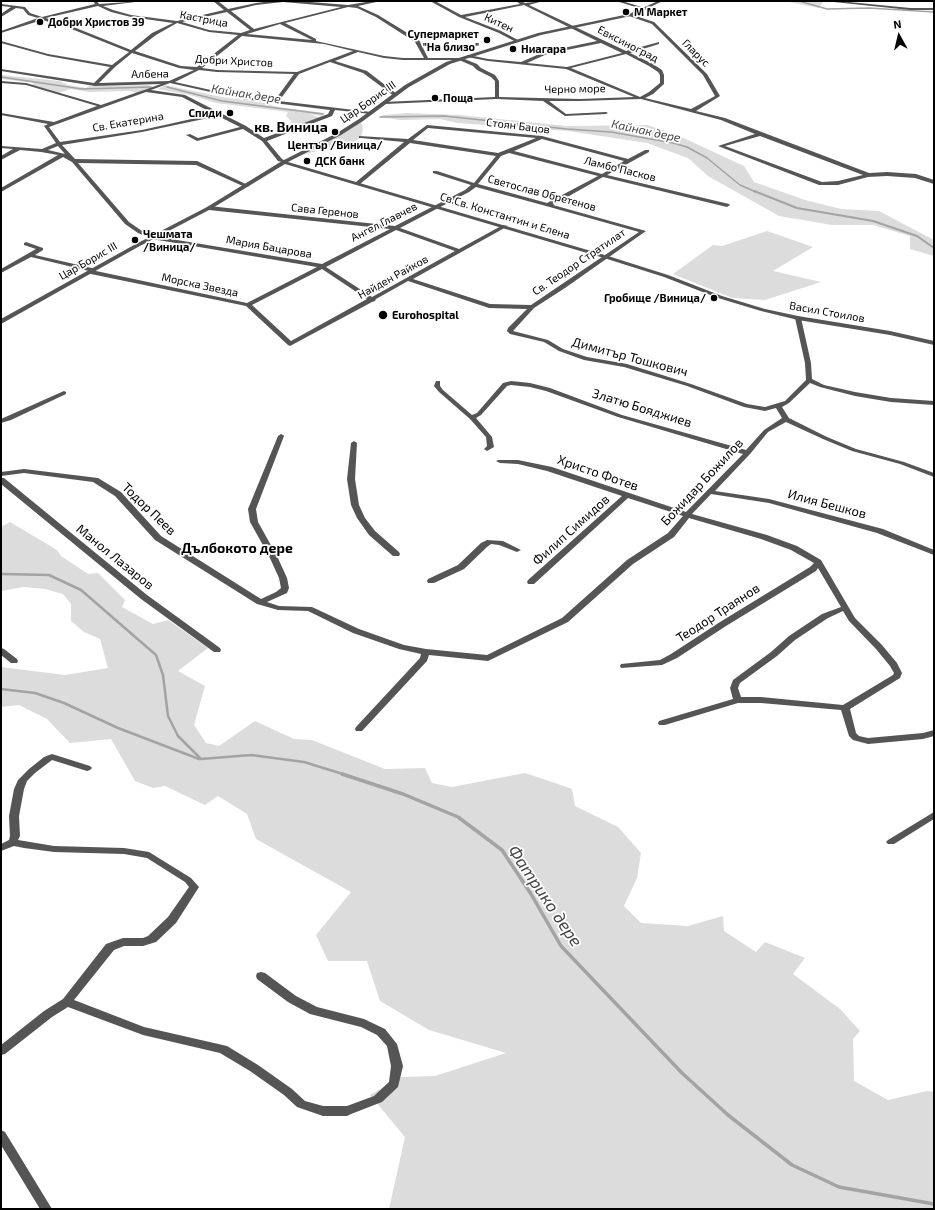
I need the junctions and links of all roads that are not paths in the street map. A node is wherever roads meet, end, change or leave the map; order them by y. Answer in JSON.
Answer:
{"nodes":[{"id":1,"x":12,"y":1,"type":"edge"},
{"id":2,"x":128,"y":1,"type":"edge"},
{"id":3,"x":140,"y":1,"type":"edge"},
{"id":4,"x":215,"y":1,"type":"edge"},
{"id":5,"x":379,"y":1,"type":"edge"},
{"id":6,"x":432,"y":1,"type":"edge"},
{"id":7,"x":518,"y":1,"type":"edge"},
{"id":8,"x":541,"y":1,"type":"edge"},
{"id":9,"x":618,"y":1,"type":"edge"},
{"id":10,"x":661,"y":1,"type":"edge"},
{"id":11,"x":826,"y":1,"type":"edge"},
{"id":12,"x":307,"y":2,"type":"edge"},
{"id":13,"x":97,"y":3,"type":"edge"},
{"id":14,"x":118,"y":3,"type":"junction"},
{"id":15,"x":524,"y":4,"type":"junction"},
{"id":16,"x":2,"y":6,"type":"edge"},
{"id":17,"x":349,"y":6,"type":"junction"},
{"id":18,"x":14,"y":7,"type":"junction"},
{"id":19,"x":646,"y":9,"type":"junction"},
{"id":20,"x":934,"y":9,"type":"edge"},
{"id":21,"x":228,"y":11,"type":"junction"},
{"id":22,"x":630,"y":15,"type":"junction"},
{"id":23,"x":1,"y":16,"type":"edge"},
{"id":24,"x":460,"y":16,"type":"junction"},
{"id":25,"x":43,"y":18,"type":"junction"},
{"id":26,"x":178,"y":22,"type":"junction"},
{"id":27,"x":281,"y":23,"type":"junction"},
{"id":28,"x":574,"y":27,"type":"junction"},
{"id":29,"x":253,"y":30,"type":"junction"},
{"id":30,"x":1,"y":32,"type":"edge"},
{"id":31,"x":242,"y":34,"type":"junction"},
{"id":32,"x":314,"y":41,"type":"junction"},
{"id":33,"x":516,"y":41,"type":"junction"},
{"id":34,"x":602,"y":41,"type":"junction"},
{"id":35,"x":1,"y":42,"type":"edge"},
{"id":36,"x":657,"y":43,"type":"dead end"},
{"id":37,"x":357,"y":51,"type":"junction"},
{"id":38,"x":133,"y":52,"type":"junction"},
{"id":39,"x":626,"y":53,"type":"junction"},
{"id":40,"x":469,"y":56,"type":"junction"},
{"id":41,"x":426,"y":58,"type":"junction"},
{"id":42,"x":460,"y":59,"type":"junction"},
{"id":43,"x":331,"y":61,"type":"junction"},
{"id":44,"x":522,"y":63,"type":"junction"},
{"id":45,"x":113,"y":66,"type":"junction"},
{"id":46,"x":567,"y":68,"type":"junction"},
{"id":47,"x":1,"y":70,"type":"edge"},
{"id":48,"x":197,"y":70,"type":"junction"},
{"id":49,"x":297,"y":73,"type":"junction"},
{"id":50,"x":1,"y":82,"type":"edge"},
{"id":51,"x":170,"y":82,"type":"junction"},
{"id":52,"x":95,"y":85,"type":"junction"},
{"id":53,"x":146,"y":90,"type":"junction"},
{"id":54,"x":396,"y":95,"type":"junction"},
{"id":55,"x":497,"y":98,"type":"junction"},
{"id":56,"x":641,"y":98,"type":"junction"},
{"id":57,"x":545,"y":100,"type":"junction"},
{"id":58,"x":276,"y":102,"type":"junction"},
{"id":59,"x":385,"y":103,"type":"junction"},
{"id":60,"x":100,"y":106,"type":"junction"},
{"id":61,"x":332,"y":111,"type":"junction"},
{"id":62,"x":692,"y":111,"type":"junction"},
{"id":63,"x":371,"y":113,"type":"junction"},
{"id":64,"x":606,"y":113,"type":"dead end"},
{"id":65,"x":1,"y":114,"type":"edge"},
{"id":66,"x":218,"y":114,"type":"junction"},
{"id":67,"x":54,"y":123,"type":"junction"},
{"id":68,"x":244,"y":127,"type":"junction"},
{"id":69,"x":760,"y":134,"type":"junction"},
{"id":70,"x":188,"y":135,"type":"dead end"},
{"id":71,"x":361,"y":137,"type":"dead end"},
{"id":72,"x":542,"y":137,"type":"junction"},
{"id":73,"x":264,"y":140,"type":"junction"},
{"id":74,"x":409,"y":141,"type":"junction"},
{"id":75,"x":59,"y":144,"type":"junction"},
{"id":76,"x":1,"y":147,"type":"edge"},
{"id":77,"x":20,"y":148,"type":"junction"},
{"id":78,"x":41,"y":150,"type":"junction"},
{"id":79,"x":509,"y":151,"type":"junction"},
{"id":80,"x":648,"y":151,"type":"dead end"},
{"id":81,"x":63,"y":155,"type":"junction"},
{"id":82,"x":499,"y":155,"type":"junction"},
{"id":83,"x":1,"y":158,"type":"edge"},
{"id":84,"x":74,"y":161,"type":"junction"},
{"id":85,"x":629,"y":161,"type":"junction"},
{"id":86,"x":284,"y":162,"type":"junction"},
{"id":87,"x":435,"y":172,"type":"dead end"},
{"id":88,"x":868,"y":175,"type":"junction"},
{"id":89,"x":601,"y":176,"type":"junction"},
{"id":90,"x":934,"y":182,"type":"edge"},
{"id":91,"x":358,"y":183,"type":"junction"},
{"id":92,"x":475,"y":185,"type":"junction"},
{"id":93,"x":247,"y":186,"type":"junction"},
{"id":94,"x":1,"y":190,"type":"edge"},
{"id":95,"x":548,"y":205,"type":"junction"},
{"id":96,"x":727,"y":205,"type":"dead end"},
{"id":97,"x":438,"y":206,"type":"junction"},
{"id":98,"x":209,"y":208,"type":"junction"},
{"id":99,"x":505,"y":226,"type":"junction"},
{"id":100,"x":395,"y":228,"type":"junction"},
{"id":101,"x":643,"y":231,"type":"joint"},
{"id":102,"x":152,"y":237,"type":"junction"},
{"id":103,"x":26,"y":244,"type":"dead end"},
{"id":104,"x":459,"y":251,"type":"junction"},
{"id":105,"x":32,"y":254,"type":"junction"},
{"id":106,"x":606,"y":257,"type":"junction"},
{"id":107,"x":321,"y":266,"type":"junction"},
{"id":108,"x":1,"y":271,"type":"edge"},
{"id":109,"x":93,"y":271,"type":"junction"},
{"id":110,"x":410,"y":280,"type":"junction"},
{"id":111,"x":717,"y":296,"type":"joint"},
{"id":112,"x":373,"y":300,"type":"junction"},
{"id":113,"x":248,"y":305,"type":"junction"},
{"id":114,"x":532,"y":307,"type":"junction"},
{"id":115,"x":798,"y":318,"type":"junction"},
{"id":116,"x":1,"y":322,"type":"edge"},
{"id":117,"x":934,"y":343,"type":"edge"},
{"id":118,"x":290,"y":344,"type":"joint"},
{"id":119,"x":809,"y":380,"type":"junction"},
{"id":120,"x":438,"y":382,"type":"dead end"},
{"id":121,"x":64,"y":393,"type":"dead end"},
{"id":122,"x":934,"y":403,"type":"edge"},
{"id":123,"x":778,"y":406,"type":"junction"},
{"id":124,"x":472,"y":418,"type":"junction"},
{"id":125,"x":786,"y":419,"type":"junction"},
{"id":126,"x":1,"y":421,"type":"edge"},
{"id":127,"x":281,"y":436,"type":"dead end"},
{"id":128,"x":354,"y":443,"type":"dead end"},
{"id":129,"x":489,"y":448,"type":"dead end"},
{"id":130,"x":748,"y":453,"type":"junction"},
{"id":131,"x":500,"y":461,"type":"dead end"},
{"id":132,"x":1,"y":474,"type":"edge"},
{"id":133,"x":934,"y":475,"type":"edge"},
{"id":134,"x":1,"y":480,"type":"edge"},
{"id":135,"x":710,"y":492,"type":"junction"},
{"id":136,"x":626,"y":496,"type":"junction"},
{"id":137,"x":687,"y":515,"type":"junction"},
{"id":138,"x":517,"y":550,"type":"dead end"},
{"id":139,"x":934,"y":553,"type":"edge"},
{"id":140,"x":396,"y":554,"type":"dead end"},
{"id":141,"x":818,"y":562,"type":"junction"},
{"id":142,"x":431,"y":580,"type":"dead end"},
{"id":143,"x":531,"y":582,"type":"dead end"},
{"id":144,"x":260,"y":602,"type":"junction"},
{"id":145,"x":844,"y":608,"type":"junction"},
{"id":146,"x":217,"y":650,"type":"dead end"},
{"id":147,"x":1,"y":651,"type":"edge"},
{"id":148,"x":426,"y":652,"type":"junction"},
{"id":149,"x":14,"y":661,"type":"dead end"},
{"id":150,"x":624,"y":666,"type":"dead end"},
{"id":151,"x":738,"y":700,"type":"junction"},
{"id":152,"x":845,"y":708,"type":"junction"},
{"id":153,"x":662,"y":723,"type":"dead end"},
{"id":154,"x":359,"y":729,"type":"dead end"},
{"id":155,"x":934,"y":733,"type":"edge"},
{"id":156,"x":88,"y":768,"type":"dead end"},
{"id":157,"x":934,"y":815,"type":"edge"},
{"id":158,"x":13,"y":842,"type":"junction"},
{"id":159,"x":891,"y":842,"type":"dead end"},
{"id":160,"x":1,"y":848,"type":"edge"},
{"id":161,"x":261,"y":976,"type":"dead end"},
{"id":162,"x":67,"y":1002,"type":"junction"},
{"id":163,"x":1,"y":1051,"type":"edge"},
{"id":164,"x":1,"y":1135,"type":"edge"},
{"id":165,"x":46,"y":1209,"type":"edge"}],
"edges":[{"from":1,"to":16,"type":"street"},
{"from":2,"to":14,"type":"street"},
{"from":3,"to":14,"type":"street"},
{"from":4,"to":21,"type":"street"},
{"from":5,"to":17,"type":"street"},
{"from":6,"to":24,"type":"street","name":"Китен"},
{"from":7,"to":15,"type":"street","name":"Евксиноград"},
{"from":8,"to":15,"type":"street"},
{"from":9,"to":19,"type":"street"},
{"from":10,"to":19,"type":"street","name":"Цар Борис III"},
{"from":11,"to":20,"type":"street"},
{"from":12,"to":17,"type":"street"},
{"from":12,"to":21,"type":"street"},
{"from":13,"to":14,"type":"street"},
{"from":13,"to":25,"type":"street"},
{"from":13,"to":26,"type":"street","name":"Кастрица"},
{"from":15,"to":24,"type":"street"},
{"from":15,"to":28,"type":"street","name":"Евксиноград"},
{"from":16,"to":18,"type":"street","name":"Добри Христов"},
{"from":17,"to":27,"type":"street"},
{"from":17,"to":41,"type":"street"},
{"from":18,"to":23,"type":"street"},
{"from":18,"to":25,"type":"street","name":"Добри Христов"},
{"from":19,"to":22,"type":"street","name":"Цар Борис III"},
{"from":21,"to":26,"type":"street"},
{"from":21,"to":29,"type":"street"},
{"from":22,"to":28,"type":"street","name":"Цар Борис III"},
{"from":22,"to":62,"type":"street","name":"Гларус"},
{"from":24,"to":33,"type":"street","name":"Китен"},
{"from":25,"to":30,"type":"street"},
{"from":25,"to":38,"type":"street","name":"Добри Христов"},
{"from":26,"to":31,"type":"street","name":"Кастрица"},
{"from":26,"to":38,"type":"street"},
{"from":27,"to":29,"type":"street"},
{"from":27,"to":32,"type":"street","name":"Кастрица"},
{"from":28,"to":33,"type":"street","name":"Цар Борис III"},
{"from":28,"to":34,"type":"street","name":"Евксиноград"},
{"from":29,"to":31,"type":"street"},
{"from":31,"to":32,"type":"street","name":"Кастрица"},
{"from":31,"to":48,"type":"street"},
{"from":32,"to":37,"type":"street","name":"Кастрица"},
{"from":33,"to":40,"type":"street","name":"Цар Борис III"},
{"from":34,"to":39,"type":"street","name":"Евксиноград"},
{"from":34,"to":44,"type":"street"},
{"from":35,"to":45,"type":"street"},
{"from":36,"to":39,"type":"street"},
{"from":37,"to":41,"type":"street","name":"Кастрица"},
{"from":37,"to":43,"type":"street"},
{"from":38,"to":45,"type":"street"},
{"from":38,"to":48,"type":"street","name":"Добри Христов"},
{"from":39,"to":46,"type":"street"},
{"from":39,"to":56,"type":"street","name":"Евксиноград"},
{"from":40,"to":42,"type":"street","name":"Цар Борис III"},
{"from":40,"to":44,"type":"street"},
{"from":41,"to":42,"type":"street","name":"Кастрица"},
{"from":42,"to":54,"type":"street","name":"Цар Борис III"},
{"from":42,"to":55,"type":"street"},
{"from":43,"to":49,"type":"street"},
{"from":43,"to":54,"type":"street"},
{"from":44,"to":46,"type":"street"},
{"from":45,"to":52,"type":"street"},
{"from":46,"to":56,"type":"street"},
{"from":47,"to":52,"type":"street","name":"Албена"},
{"from":48,"to":49,"type":"street","name":"Добри Христов"},
{"from":48,"to":51,"type":"street"},
{"from":49,"to":58,"type":"street"},
{"from":50,"to":60,"type":"street"},
{"from":51,"to":52,"type":"street","name":"Албена"},
{"from":51,"to":53,"type":"street"},
{"from":51,"to":58,"type":"street","name":"Албена"},
{"from":53,"to":60,"type":"street"},
{"from":53,"to":66,"type":"street"},
{"from":54,"to":59,"type":"street","name":"Цар Борис III"},
{"from":55,"to":57,"type":"street","name":"Черно море"},
{"from":55,"to":59,"type":"street","name":"Черно море"},
{"from":56,"to":57,"type":"street","name":"Черно море"},
{"from":56,"to":62,"type":"street","name":"Черно море"},
{"from":57,"to":64,"type":"street"},
{"from":58,"to":61,"type":"street","name":"Албена"},
{"from":59,"to":63,"type":"street","name":"Цар Борис III"},
{"from":60,"to":67,"type":"street"},
{"from":61,"to":63,"type":"street","name":"Албена"},
{"from":61,"to":73,"type":"street"},
{"from":62,"to":69,"type":"street","name":"Черно море"},
{"from":63,"to":86,"type":"street","name":"Цар Борис III"},
{"from":65,"to":67,"type":"street"},
{"from":66,"to":68,"type":"street"},
{"from":66,"to":75,"type":"street","name":"Св. Екатерина"},
{"from":67,"to":75,"type":"street","name":"Мария Бацарова"},
{"from":68,"to":70,"type":"street"},
{"from":68,"to":73,"type":"street"},
{"from":69,"to":88,"type":"street","name":"Черно море"},
{"from":69,"to":88,"type":"street"},
{"from":71,"to":74,"type":"street"},
{"from":72,"to":74,"type":"street","name":"Стоян Бацов"},
{"from":72,"to":79,"type":"street","name":"Ангел Главчев"},
{"from":72,"to":85,"type":"street","name":"Стоян Бацов"},
{"from":73,"to":86,"type":"street"},
{"from":74,"to":82,"type":"street"},
{"from":74,"to":91,"type":"street"},
{"from":75,"to":78,"type":"street","name":"Св. Екатерина"},
{"from":75,"to":84,"type":"street","name":"Мария Бацарова"},
{"from":76,"to":77,"type":"street"},
{"from":77,"to":78,"type":"street"},
{"from":77,"to":83,"type":"street"},
{"from":78,"to":81,"type":"street"},
{"from":79,"to":82,"type":"street","name":"Ангел Главчев"},
{"from":79,"to":89,"type":"street","name":"Ламбо Пасков"},
{"from":80,"to":85,"type":"street"},
{"from":81,"to":84,"type":"street"},
{"from":81,"to":94,"type":"street"},
{"from":82,"to":92,"type":"street","name":"Ангел Главчев"},
{"from":84,"to":93,"type":"street"},
{"from":84,"to":102,"type":"street","name":"Мария Бацарова"},
{"from":85,"to":89,"type":"street"},
{"from":86,"to":91,"type":"street","name":"Св.Св. Константин и Елена"},
{"from":86,"to":93,"type":"street","name":"Цар Борис III"},
{"from":87,"to":92,"type":"street","name":"Светослав Обретенов"},
{"from":88,"to":90,"type":"street"},
{"from":89,"to":95,"type":"street"},
{"from":89,"to":96,"type":"street","name":"Ламбо Пасков"},
{"from":91,"to":97,"type":"street","name":"Св.Св. Константин и Елена"},
{"from":92,"to":95,"type":"street","name":"Светослав Обретенов"},
{"from":92,"to":97,"type":"street","name":"Ангел Главчев"},
{"from":93,"to":98,"type":"street","name":"Цар Борис III"},
{"from":95,"to":101,"type":"street","name":"Светослав Обретенов"},
{"from":97,"to":99,"type":"street","name":"Св.Св. Константин и Елена"},
{"from":97,"to":100,"type":"street","name":"Ангел Главчев"},
{"from":98,"to":100,"type":"street","name":"Сава Геренов"},
{"from":98,"to":102,"type":"street","name":"Цар Борис III"},
{"from":99,"to":104,"type":"street","name":"Найден Райков"},
{"from":99,"to":106,"type":"street","name":"Св.Св. Константин и Елена"},
{"from":100,"to":104,"type":"street","name":"Сава Геренов"},
{"from":100,"to":107,"type":"street","name":"Ангел Главчев"},
{"from":101,"to":106,"type":"street","name":"Св. Теодор Стратилат"},
{"from":102,"to":107,"type":"street","name":"Мария Бацарова"},
{"from":102,"to":109,"type":"street","name":"Цар Борис III"},
{"from":103,"to":105,"type":"street"},
{"from":104,"to":110,"type":"street","name":"Найден Райков"},
{"from":105,"to":108,"type":"street"},
{"from":105,"to":109,"type":"street","name":"Морска Звезда"},
{"from":106,"to":111,"type":"street","name":"Св.Св. Константин и Елена"},
{"from":106,"to":114,"type":"street","name":"Св. Теодор Стратилат"},
{"from":107,"to":112,"type":"street","name":"Мария Бацарова"},
{"from":107,"to":113,"type":"street","name":"Ангел Главчев"},
{"from":109,"to":113,"type":"street","name":"Морска Звезда"},
{"from":109,"to":116,"type":"street","name":"Цар Борис III"},
{"from":110,"to":112,"type":"street","name":"Найден Райков"},
{"from":110,"to":114,"type":"street","name":"Св. Теодор Стратилат"},
{"from":111,"to":115,"type":"street","name":"Васил Стоилов"},
{"from":112,"to":118,"type":"street","name":"Найден Райков"},
{"from":113,"to":118,"type":"street","name":"Морска Звезда"},
{"from":114,"to":123,"type":"street","name":"Димитър Тошкович"},
{"from":115,"to":117,"type":"street","name":"Васил Стоилов"},
{"from":115,"to":119,"type":"street"},
{"from":119,"to":122,"type":"street"},
{"from":119,"to":123,"type":"street"},
{"from":120,"to":124,"type":"street"},
{"from":121,"to":126,"type":"street"},
{"from":123,"to":125,"type":"street"},
{"from":124,"to":129,"type":"street"},
{"from":124,"to":130,"type":"street","name":"Златю Бояджиев"},
{"from":125,"to":130,"type":"street","name":"Божидар Божилов"},
{"from":125,"to":133,"type":"street"},
{"from":127,"to":144,"type":"street"},
{"from":128,"to":140,"type":"street"},
{"from":130,"to":135,"type":"street","name":"Божидар Божилов"},
{"from":131,"to":136,"type":"street","name":"Христо Фотев"},
{"from":132,"to":144,"type":"street","name":"Тодор Пеев"},
{"from":134,"to":146,"type":"street","name":"Манол Лазаров"},
{"from":135,"to":137,"type":"street","name":"Божидар Божилов"},
{"from":135,"to":139,"type":"street","name":"Илия Бешков"},
{"from":136,"to":137,"type":"street","name":"Христо Фотев"},
{"from":136,"to":143,"type":"street","name":"Филип Симидов"},
{"from":137,"to":141,"type":"street","name":"Христо Фотев"},
{"from":137,"to":148,"type":"street","name":"Божидар Божилов"},
{"from":138,"to":142,"type":"street"},
{"from":141,"to":145,"type":"street"},
{"from":141,"to":150,"type":"street","name":"Теодор Траянов"},
{"from":144,"to":148,"type":"street","name":"Тодор Пеев"},
{"from":145,"to":151,"type":"street"},
{"from":145,"to":152,"type":"street"},
{"from":147,"to":149,"type":"street"},
{"from":148,"to":154,"type":"street"},
{"from":151,"to":152,"type":"street"},
{"from":151,"to":153,"type":"street"},
{"from":152,"to":155,"type":"street"},
{"from":156,"to":158,"type":"street"},
{"from":157,"to":159,"type":"street"},
{"from":158,"to":160,"type":"street"},
{"from":158,"to":162,"type":"street"},
{"from":161,"to":162,"type":"street"},
{"from":162,"to":163,"type":"street"},
{"from":164,"to":165,"type":"street"}]}
